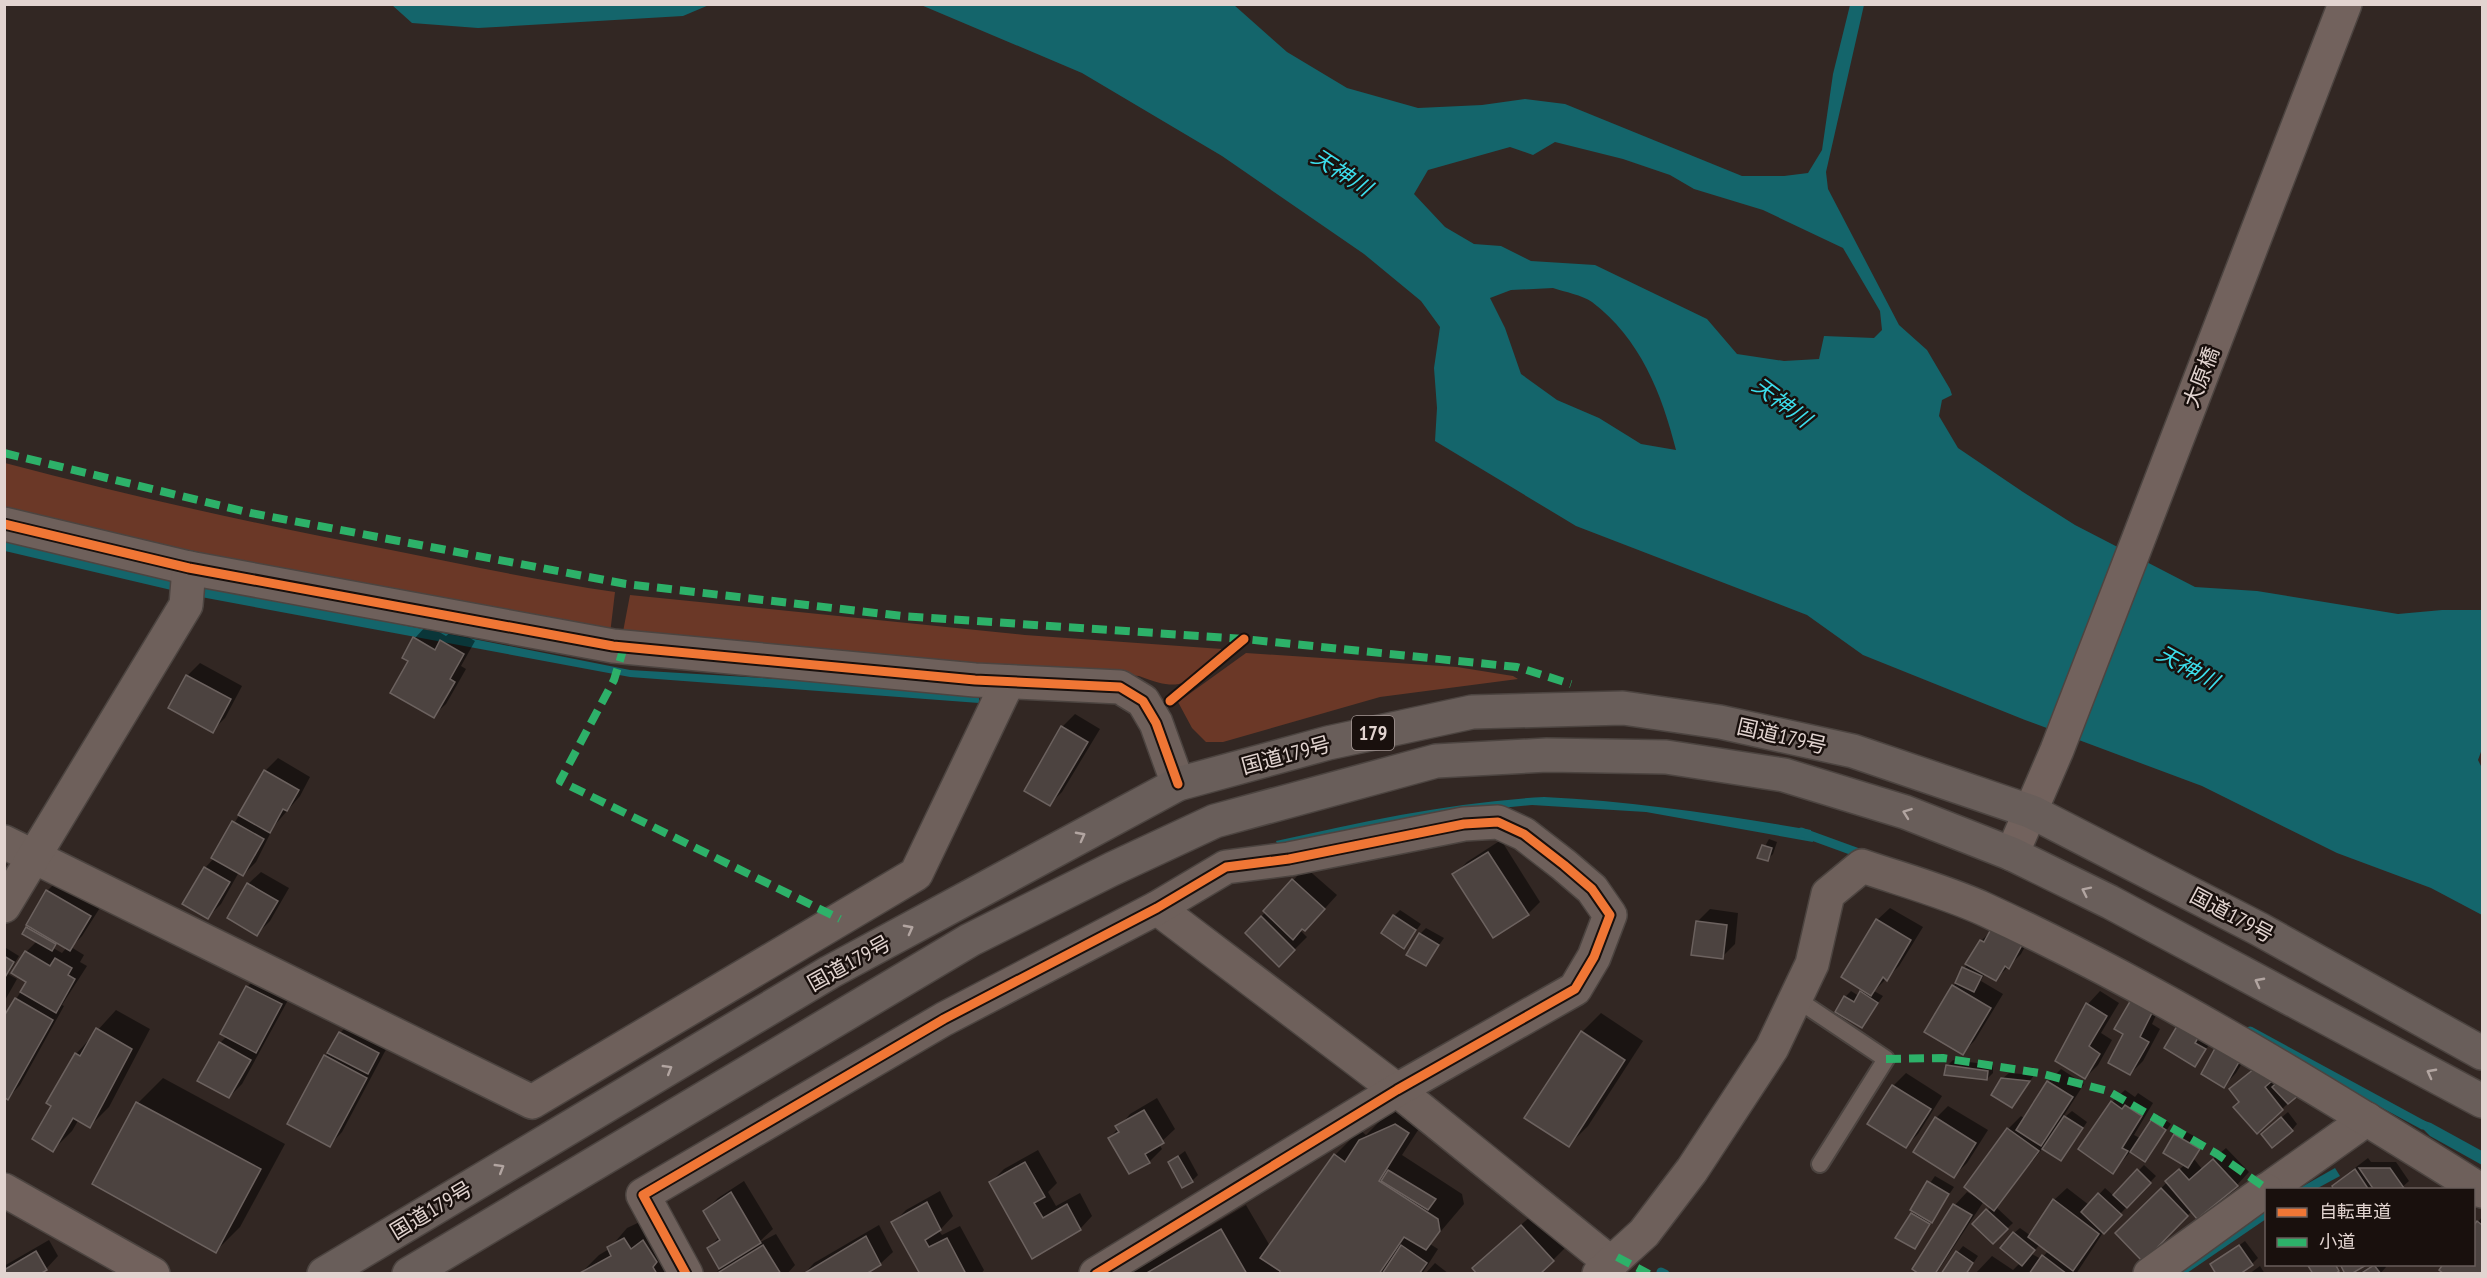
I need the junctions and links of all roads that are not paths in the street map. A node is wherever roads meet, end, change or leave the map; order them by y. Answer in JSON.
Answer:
{"nodes":[{"id":1,"x":2345,"y":4,"type":"edge"},
{"id":2,"x":4,"y":524,"type":"edge"},
{"id":3,"x":189,"y":568,"type":"junction"},
{"id":4,"x":1008,"y":682,"type":"junction"},
{"id":5,"x":1178,"y":784,"type":"junction"},
{"id":6,"x":2032,"y":812,"type":"junction"},
{"id":7,"x":4,"y":842,"type":"edge"},
{"id":8,"x":2012,"y":854,"type":"junction"},
{"id":9,"x":35,"y":857,"type":"junction"},
{"id":10,"x":4,"y":906,"type":"edge"},
{"id":11,"x":1157,"y":908,"type":"junction"},
{"id":12,"x":1795,"y":998,"type":"junction"},
{"id":13,"x":2482,"y":1053,"type":"edge"},
{"id":14,"x":1397,"y":1090,"type":"junction"},
{"id":15,"x":2482,"y":1101,"type":"edge"},
{"id":16,"x":2367,"y":1119,"type":"junction"},
{"id":17,"x":1820,"y":1164,"type":"dead end"},
{"id":18,"x":2270,"y":1188,"type":"edge"},
{"id":19,"x":4,"y":1190,"type":"edge"},
{"id":20,"x":2482,"y":1191,"type":"edge"},
{"id":21,"x":2265,"y":1192,"type":"edge"},
{"id":22,"x":1605,"y":1268,"type":"edge"},
{"id":23,"x":2165,"y":1270,"type":"edge"},
{"id":24,"x":153,"y":1274,"type":"edge"},
{"id":25,"x":324,"y":1274,"type":"edge"},
{"id":26,"x":409,"y":1274,"type":"edge"},
{"id":27,"x":686,"y":1274,"type":"edge"},
{"id":28,"x":1096,"y":1274,"type":"edge"}],
"edges":[{"from":1,"to":6,"type":"street","name":"大原橋"},
{"from":2,"to":3,"type":"street"},
{"from":3,"to":4,"type":"street"},
{"from":3,"to":9,"type":"street"},
{"from":4,"to":5,"type":"street"},
{"from":4,"to":9,"type":"street"},
{"from":5,"to":6,"type":"highway","name":"国道179号","number":"179"},
{"from":25,"to":5,"type":"highway","name":"国道179号","number":"179","one_way":true},
{"from":6,"to":8,"type":"street","name":"大原橋"},
{"from":6,"to":13,"type":"highway","name":"国道179号","number":"179"},
{"from":7,"to":9,"type":"street"},
{"from":15,"to":8,"type":"highway","name":"国道179号","number":"179","one_way":true},
{"from":8,"to":26,"type":"highway","name":"国道179号","number":"179","one_way":true},
{"from":9,"to":10,"type":"street"},
{"from":11,"to":14,"type":"street"},
{"from":11,"to":14,"type":"street"},
{"from":11,"to":27,"type":"street"},
{"from":12,"to":16,"type":"street"},
{"from":12,"to":17,"type":"lane"},
{"from":12,"to":22,"type":"street"},
{"from":14,"to":22,"type":"street"},
{"from":14,"to":28,"type":"street"},
{"from":16,"to":18,"type":"street"},
{"from":16,"to":20,"type":"street"},
{"from":19,"to":24,"type":"street"},
{"from":21,"to":23,"type":"street"}]}
